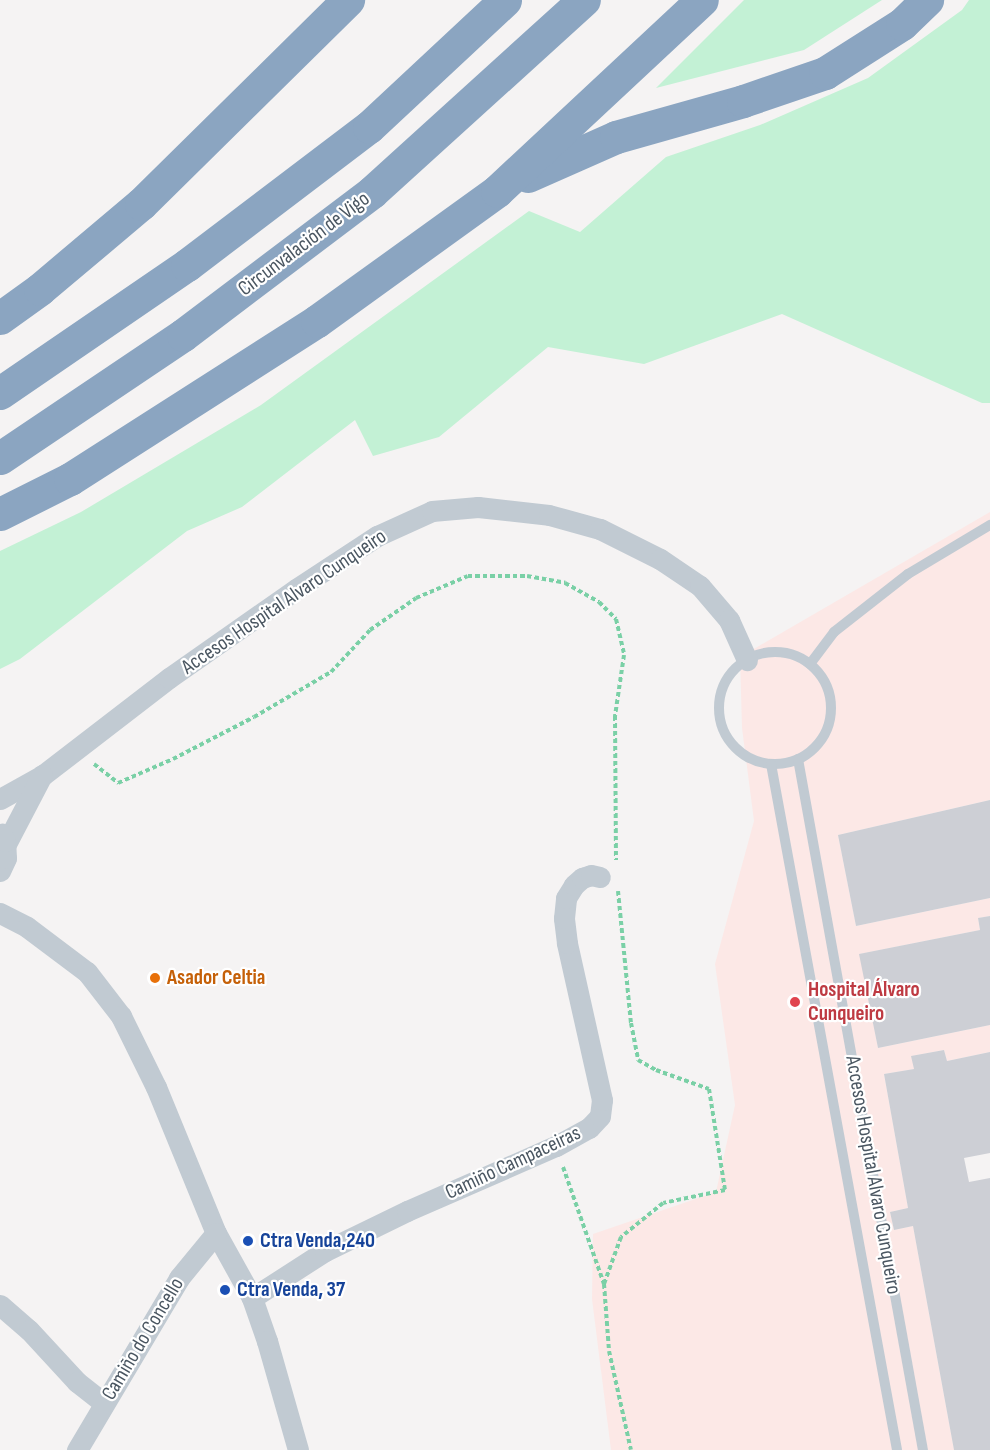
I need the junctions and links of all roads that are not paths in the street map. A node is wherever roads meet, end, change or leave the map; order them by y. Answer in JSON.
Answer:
{"nodes":[{"id":1,"x":505,"y":0,"type":"edge"},
{"id":2,"x":584,"y":0,"type":"edge"},
{"id":3,"x":702,"y":0,"type":"edge"},
{"id":4,"x":927,"y":0,"type":"edge"},
{"id":5,"x":339,"y":7,"type":"edge"},
{"id":6,"x":497,"y":191,"type":"junction"},
{"id":7,"x":0,"y":318,"type":"edge"},
{"id":8,"x":0,"y":393,"type":"edge"},
{"id":9,"x":0,"y":458,"type":"edge"},
{"id":10,"x":0,"y":514,"type":"edge"},
{"id":11,"x":990,"y":525,"type":"edge"},
{"id":12,"x":747,"y":660,"type":"junction"},
{"id":13,"x":810,"y":664,"type":"junction"},
{"id":14,"x":798,"y":759,"type":"junction"},
{"id":15,"x":771,"y":764,"type":"junction"},
{"id":16,"x":43,"y":775,"type":"junction"},
{"id":17,"x":0,"y":799,"type":"edge"},
{"id":18,"x":3,"y":838,"type":"edge"},
{"id":19,"x":0,"y":871,"type":"edge"},
{"id":20,"x":611,"y":877,"type":"road end"},
{"id":21,"x":0,"y":893,"type":"edge"},
{"id":22,"x":6,"y":916,"type":"edge"},
{"id":23,"x":216,"y":1233,"type":"junction"},
{"id":24,"x":252,"y":1298,"type":"junction"},
{"id":25,"x":0,"y":1305,"type":"edge"},
{"id":26,"x":104,"y":1403,"type":"junction"},
{"id":27,"x":77,"y":1450,"type":"edge"},
{"id":28,"x":298,"y":1450,"type":"edge"},
{"id":29,"x":897,"y":1450,"type":"edge"},
{"id":30,"x":923,"y":1450,"type":"edge"}],
"edges":[{"from":1,"to":8,"type":"highway"},
{"from":2,"to":9,"type":"highway","name":"Circunvalación de Vigo"},
{"from":3,"to":6,"type":"highway"},
{"from":4,"to":6,"type":"highway"},
{"from":5,"to":7,"type":"highway"},
{"from":6,"to":10,"type":"highway"},
{"from":11,"to":13,"type":"lane"},
{"from":12,"to":13,"type":"lane"},
{"from":12,"to":15,"type":"lane"},
{"from":12,"to":16,"type":"street","name":"Accesos Hospital Alvaro Cunqueiro"},
{"from":13,"to":14,"type":"lane"},
{"from":14,"to":15,"type":"lane"},
{"from":14,"to":30,"type":"lane","name":"Accesos Hospital Alvaro Cunqueiro"},
{"from":15,"to":29,"type":"lane","name":"Accesos Hospital Alvaro Cunqueiro"},
{"from":16,"to":17,"type":"street","name":"Accesos Hospital Alvaro Cunqueiro"},
{"from":16,"to":18,"type":"street","name":"Accesos Hospital Alvaro Cunqueiro"},
{"from":18,"to":19,"type":"street","name":"Accesos Hospital Alvaro Cunqueiro"},
{"from":20,"to":24,"type":"street","name":"Camiño Campaceiras"},
{"from":21,"to":22,"type":"street"},
{"from":22,"to":23,"type":"street"},
{"from":23,"to":24,"type":"street"},
{"from":23,"to":26,"type":"street","name":"Camiño do Concello"},
{"from":24,"to":28,"type":"street"},
{"from":25,"to":26,"type":"street"},
{"from":26,"to":27,"type":"street","name":"Camiño do Concello"}]}
